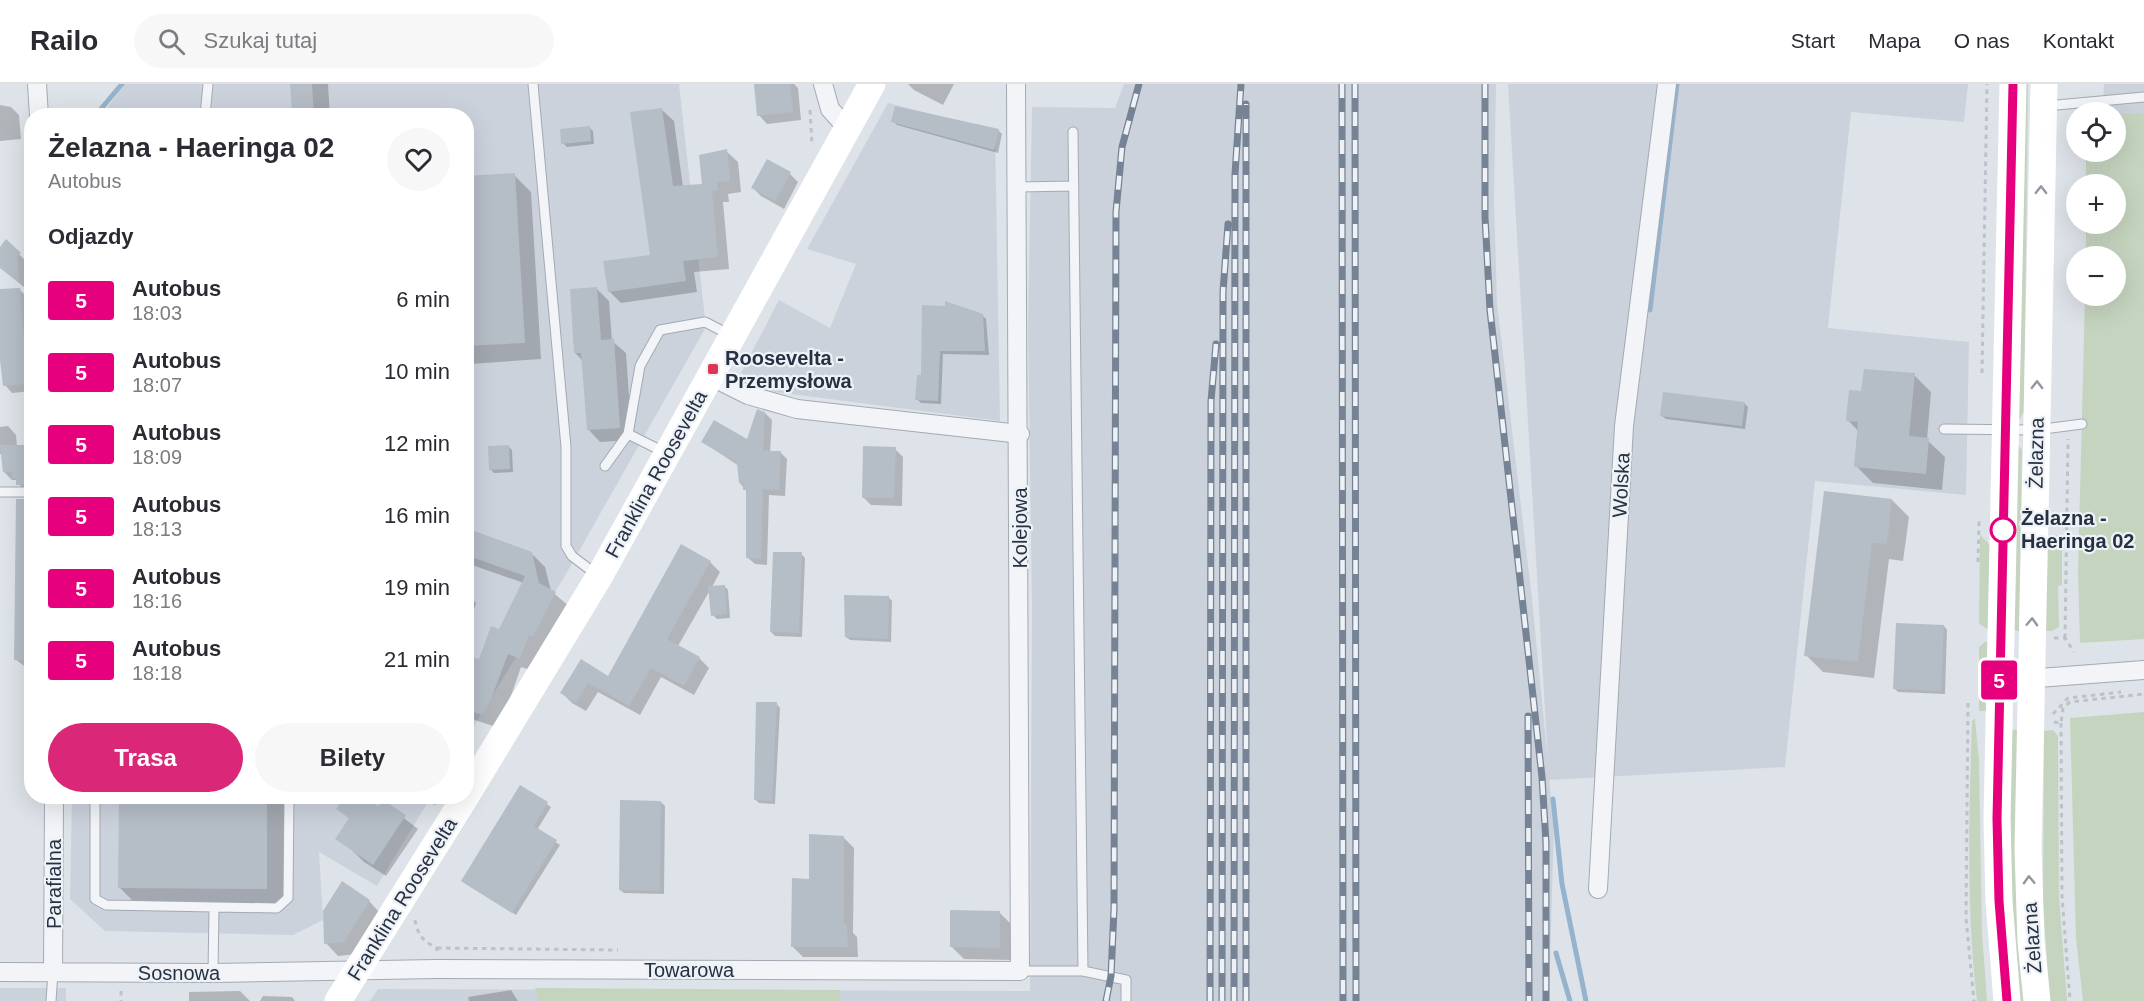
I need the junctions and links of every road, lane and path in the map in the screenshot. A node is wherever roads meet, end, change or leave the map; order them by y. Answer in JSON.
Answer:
{"nodes":[{"id":1,"x":37,"y":84,"type":"edge"},
{"id":2,"x":208,"y":84,"type":"edge"},
{"id":3,"x":533,"y":84,"type":"edge"},
{"id":4,"x":823,"y":84,"type":"edge"},
{"id":5,"x":872,"y":84,"type":"edge"},
{"id":6,"x":1016,"y":84,"type":"edge"},
{"id":7,"x":1666,"y":84,"type":"edge"},
{"id":8,"x":2013,"y":84,"type":"edge"},
{"id":9,"x":2044,"y":95,"type":"edge"},
{"id":10,"x":2144,"y":97,"type":"edge"},
{"id":11,"x":38,"y":108,"type":"edge"},
{"id":12,"x":206,"y":108,"type":"edge"},
{"id":13,"x":847,"y":128,"type":"junction"},
{"id":14,"x":1073,"y":132,"type":"dead end"},
{"id":15,"x":1074,"y":186,"type":"junction"},
{"id":16,"x":1018,"y":187,"type":"junction"},
{"id":17,"x":732,"y":336,"type":"junction"},
{"id":18,"x":710,"y":376,"type":"junction"},
{"id":19,"x":2082,"y":423,"type":"dead end"},
{"id":20,"x":2069,"y":426,"type":"junction"},
{"id":21,"x":1944,"y":429,"type":"dead end"},
{"id":22,"x":2006,"y":430,"type":"junction"},
{"id":23,"x":2036,"y":430,"type":"junction"},
{"id":24,"x":627,"y":434,"type":"junction"},
{"id":25,"x":1020,"y":434,"type":"junction"},
{"id":26,"x":667,"y":453,"type":"junction"},
{"id":27,"x":605,"y":466,"type":"dead end"},
{"id":28,"x":0,"y":492,"type":"edge"},
{"id":29,"x":24,"y":492,"type":"edge"},
{"id":30,"x":599,"y":577,"type":"junction"},
{"id":31,"x":2065,"y":638,"type":"dead end"},
{"id":32,"x":2144,"y":670,"type":"edge"},
{"id":33,"x":2031,"y":680,"type":"junction"},
{"id":34,"x":1999,"y":681,"type":"junction"},
{"id":35,"x":2144,"y":692,"type":"edge"},
{"id":36,"x":1968,"y":703,"type":"dead end"},
{"id":37,"x":1968,"y":714,"type":"junction"},
{"id":38,"x":1999,"y":714,"type":"junction"},
{"id":39,"x":2031,"y":718,"type":"junction"},
{"id":40,"x":2061,"y":723,"type":"junction"},
{"id":41,"x":474,"y":783,"type":"edge"},
{"id":42,"x":54,"y":804,"type":"edge"},
{"id":43,"x":94,"y":804,"type":"edge"},
{"id":44,"x":289,"y":804,"type":"edge"},
{"id":45,"x":436,"y":804,"type":"edge"},
{"id":46,"x":461,"y":804,"type":"edge"},
{"id":47,"x":441,"y":806,"type":"dead end"},
{"id":48,"x":1598,"y":889,"type":"dead end"},
{"id":49,"x":214,"y":907,"type":"junction"},
{"id":50,"x":437,"y":948,"type":"dead end"},
{"id":51,"x":628,"y":950,"type":"dead end"},
{"id":52,"x":358,"y":969,"type":"junction"},
{"id":53,"x":1020,"y":971,"type":"junction"},
{"id":54,"x":1083,"y":971,"type":"junction"},
{"id":55,"x":0,"y":972,"type":"edge"},
{"id":56,"x":53,"y":972,"type":"junction"},
{"id":57,"x":213,"y":973,"type":"junction"},
{"id":58,"x":51,"y":1001,"type":"edge"},
{"id":59,"x":338,"y":1001,"type":"edge"},
{"id":60,"x":1126,"y":1001,"type":"edge"},
{"id":61,"x":1974,"y":1001,"type":"edge"},
{"id":62,"x":2007,"y":1001,"type":"edge"},
{"id":63,"x":2037,"y":1001,"type":"edge"},
{"id":64,"x":2070,"y":1001,"type":"edge"}],
"edges":[{"from":1,"to":11,"type":"street"},
{"from":2,"to":12,"type":"lane"},
{"from":3,"to":30,"type":"lane"},
{"from":4,"to":13,"type":"street"},
{"from":5,"to":13,"type":"street","name":"Franklina Roosevelta"},
{"from":6,"to":16,"type":"street","name":"Kolejowa"},
{"from":7,"to":48,"type":"street","name":"Wolska"},
{"from":8,"to":22,"type":"street","name":"Żelazna"},
{"from":9,"to":10,"type":"lane"},
{"from":23,"to":9,"type":"street","name":"Żelazna","one_way":true},
{"from":13,"to":17,"type":"street","name":"Franklina Roosevelta"},
{"from":14,"to":15,"type":"lane"},
{"from":15,"to":16,"type":"lane"},
{"from":15,"to":54,"type":"lane"},
{"from":16,"to":25,"type":"street","name":"Kolejowa"},
{"from":17,"to":18,"type":"street","name":"Franklina Roosevelta"},
{"from":17,"to":24,"type":"lane"},
{"from":18,"to":25,"type":"street"},
{"from":18,"to":26,"type":"street","name":"Franklina Roosevelta"},
{"from":19,"to":20,"type":"lane"},
{"from":20,"to":23,"type":"lane"},
{"from":20,"to":31,"type":"path"},
{"from":21,"to":22,"type":"lane"},
{"from":22,"to":23,"type":"lane"},
{"from":22,"to":34,"type":"street","name":"Żelazna"},
{"from":33,"to":23,"type":"street","name":"Żelazna","one_way":true},
{"from":24,"to":26,"type":"lane"},
{"from":24,"to":27,"type":"lane"},
{"from":25,"to":53,"type":"street","name":"Kolejowa"},
{"from":26,"to":30,"type":"street","name":"Franklina Roosevelta"},
{"from":28,"to":29,"type":"lane"},
{"from":30,"to":41,"type":"street","name":"Franklina Roosevelta"},
{"from":32,"to":33,"type":"street"},
{"from":33,"to":34,"type":"street"},
{"from":33,"to":39,"type":"street","name":"Żelazna"},
{"from":34,"to":38,"type":"street","name":"Żelazna"},
{"from":35,"to":39,"type":"path"},
{"from":35,"to":40,"type":"path"},
{"from":36,"to":37,"type":"path"},
{"from":37,"to":38,"type":"path"},
{"from":37,"to":61,"type":"path"},
{"from":38,"to":62,"type":"street","name":"Żelazna"},
{"from":39,"to":40,"type":"path"},
{"from":63,"to":39,"type":"street","name":"Żelazna","one_way":true},
{"from":40,"to":64,"type":"path"},
{"from":42,"to":56,"type":"street","name":"Parafialna"},
{"from":43,"to":49,"type":"lane"},
{"from":44,"to":49,"type":"lane"},
{"from":45,"to":47,"type":"path"},
{"from":46,"to":52,"type":"street","name":"Franklina Roosevelta"},
{"from":49,"to":57,"type":"lane"},
{"from":50,"to":51,"type":"path"},
{"from":52,"to":53,"type":"street","name":"Towarowa"},
{"from":52,"to":57,"type":"street","name":"Sosnowa"},
{"from":52,"to":59,"type":"street","name":"Franklina Roosevelta"},
{"from":53,"to":54,"type":"lane"},
{"from":54,"to":60,"type":"lane"},
{"from":55,"to":56,"type":"street","name":"Sosnowa"},
{"from":56,"to":57,"type":"street","name":"Sosnowa"},
{"from":56,"to":58,"type":"lane"}]}
